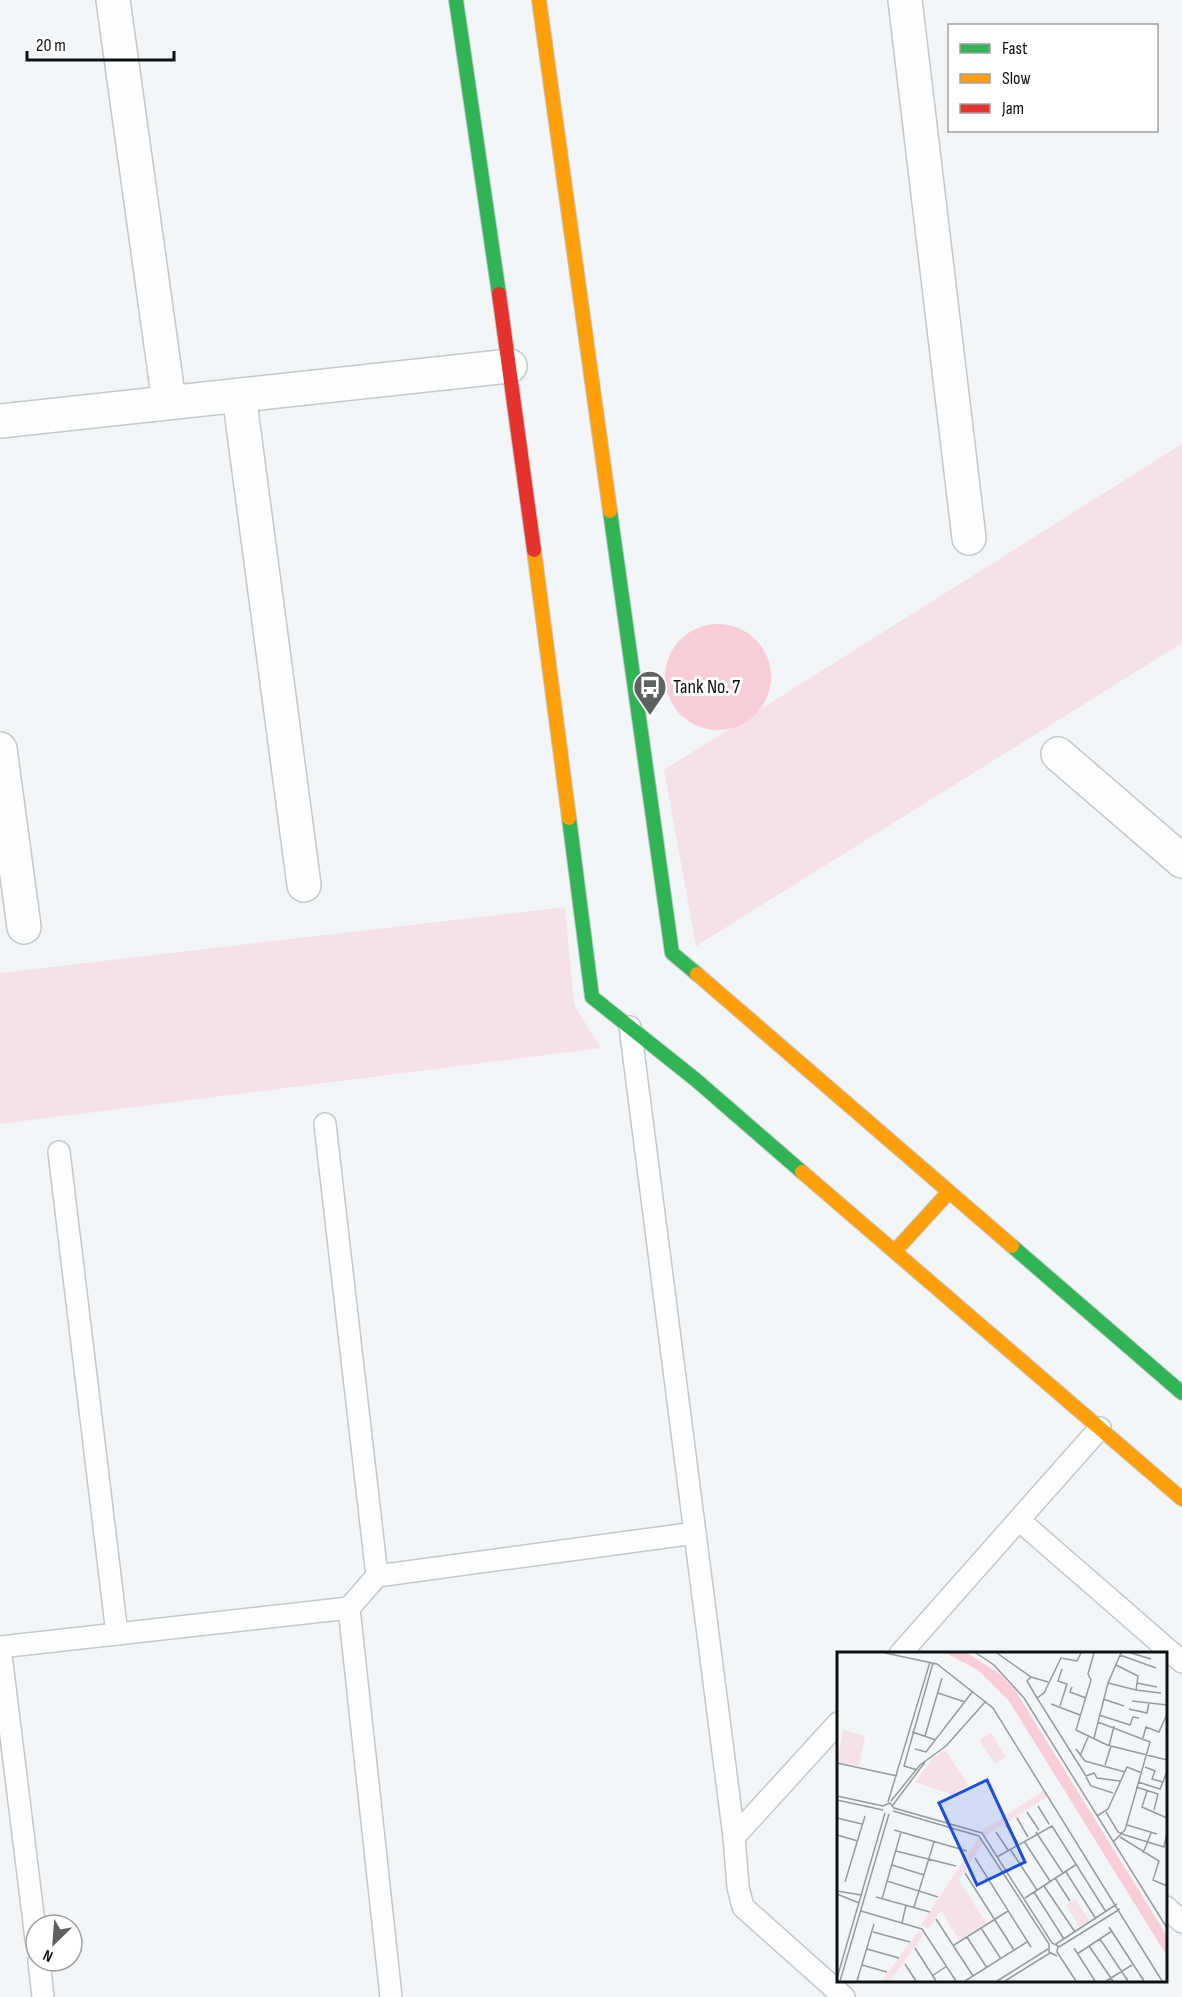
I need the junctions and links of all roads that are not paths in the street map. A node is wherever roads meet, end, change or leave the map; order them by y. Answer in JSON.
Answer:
{"nodes":[{"id":1,"x":113,"y":0,"type":"edge"},
{"id":2,"x":456,"y":0,"type":"edge"},
{"id":3,"x":539,"y":0,"type":"edge"},
{"id":4,"x":905,"y":0,"type":"edge"},
{"id":5,"x":510,"y":366,"type":"junction"},
{"id":6,"x":239,"y":395,"type":"junction"},
{"id":7,"x":169,"y":402,"type":"junction"},
{"id":8,"x":0,"y":421,"type":"edge"},
{"id":9,"x":969,"y":538,"type":"dead end"},
{"id":10,"x":0,"y":749,"type":"edge"},
{"id":11,"x":1058,"y":754,"type":"dead end"},
{"id":12,"x":1182,"y":861,"type":"edge"},
{"id":13,"x":304,"y":885,"type":"dead end"},
{"id":14,"x":24,"y":927,"type":"dead end"},
{"id":15,"x":630,"y":1027,"type":"junction"},
{"id":16,"x":325,"y":1124,"type":"dead end"},
{"id":17,"x":59,"y":1152,"type":"dead end"},
{"id":18,"x":949,"y":1192,"type":"junction"},
{"id":19,"x":895,"y":1251,"type":"junction"},
{"id":20,"x":1182,"y":1393,"type":"edge"},
{"id":21,"x":1100,"y":1428,"type":"junction"},
{"id":22,"x":1182,"y":1499,"type":"edge"},
{"id":23,"x":1019,"y":1520,"type":"junction"},
{"id":24,"x":695,"y":1533,"type":"junction"},
{"id":25,"x":377,"y":1576,"type":"junction"},
{"id":26,"x":349,"y":1608,"type":"junction"},
{"id":27,"x":117,"y":1634,"type":"junction"},
{"id":28,"x":901,"y":1652,"type":"edge"},
{"id":29,"x":1182,"y":1662,"type":"edge"},
{"id":30,"x":837,"y":1724,"type":"edge"},
{"id":31,"x":735,"y":1837,"type":"junction"},
{"id":32,"x":1167,"y":1908,"type":"edge"},
{"id":33,"x":33,"y":1913,"type":"edge"},
{"id":34,"x":1182,"y":1922,"type":"edge"},
{"id":35,"x":40,"y":1973,"type":"edge"},
{"id":36,"x":43,"y":1997,"type":"edge"},
{"id":37,"x":391,"y":1997,"type":"edge"},
{"id":38,"x":844,"y":1997,"type":"edge"}],
"edges":[{"from":1,"to":7,"type":"street"},
{"from":2,"to":5,"type":"main road"},
{"from":3,"to":18,"type":"main road"},
{"from":4,"to":9,"type":"street"},
{"from":5,"to":6,"type":"street"},
{"from":5,"to":15,"type":"main road"},
{"from":6,"to":7,"type":"street"},
{"from":6,"to":13,"type":"street"},
{"from":7,"to":8,"type":"street"},
{"from":10,"to":14,"type":"street"},
{"from":11,"to":12,"type":"street"},
{"from":15,"to":19,"type":"main road"},
{"from":15,"to":24,"type":"lane"},
{"from":16,"to":25,"type":"lane"},
{"from":17,"to":27,"type":"lane"},
{"from":18,"to":19,"type":"main road"},
{"from":18,"to":20,"type":"main road"},
{"from":19,"to":21,"type":"main road"},
{"from":21,"to":22,"type":"main road"},
{"from":21,"to":23,"type":"lane"},
{"from":23,"to":28,"type":"lane"},
{"from":23,"to":29,"type":"lane"},
{"from":24,"to":25,"type":"lane"},
{"from":24,"to":31,"type":"lane"},
{"from":25,"to":26,"type":"lane"},
{"from":26,"to":27,"type":"lane"},
{"from":26,"to":37,"type":"lane"},
{"from":27,"to":33,"type":"lane"},
{"from":30,"to":31,"type":"lane"},
{"from":31,"to":38,"type":"lane"},
{"from":32,"to":34,"type":"lane"},
{"from":35,"to":36,"type":"lane"}]}
